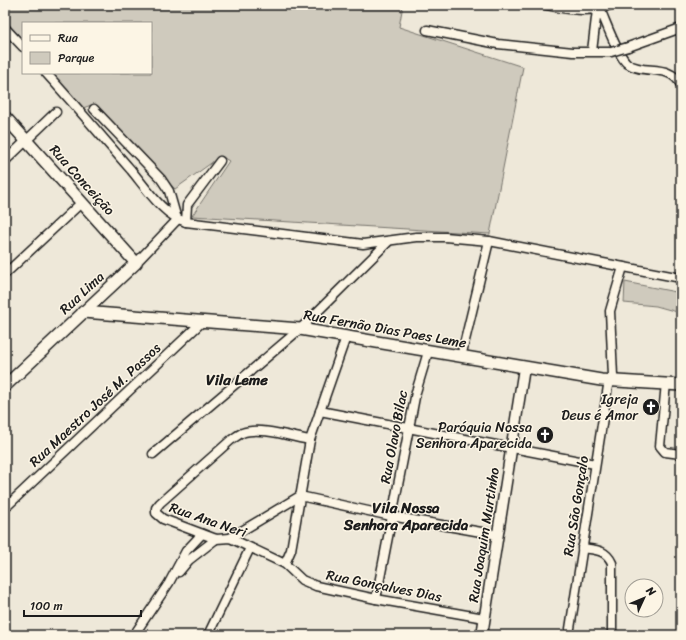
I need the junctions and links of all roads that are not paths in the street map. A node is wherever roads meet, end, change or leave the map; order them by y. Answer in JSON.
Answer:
{"nodes":[{"id":1,"x":546,"y":5,"type":"edge"},
{"id":2,"x":610,"y":5,"type":"edge"},
{"id":3,"x":598,"y":9,"type":"junction"},
{"id":4,"x":5,"y":28,"type":"edge"},
{"id":5,"x":681,"y":28,"type":"edge"},
{"id":6,"x":427,"y":30,"type":"dead end"},
{"id":7,"x":22,"y":46,"type":"edge"},
{"id":8,"x":592,"y":51,"type":"junction"},
{"id":9,"x":47,"y":74,"type":"edge"},
{"id":10,"x":681,"y":85,"type":"edge"},
{"id":11,"x":94,"y":109,"type":"dead end"},
{"id":12,"x":56,"y":112,"type":"dead end"},
{"id":13,"x":5,"y":117,"type":"edge"},
{"id":14,"x":26,"y":141,"type":"junction"},
{"id":15,"x":5,"y":161,"type":"edge"},
{"id":16,"x":220,"y":161,"type":"dead end"},
{"id":17,"x":81,"y":203,"type":"junction"},
{"id":18,"x":178,"y":219,"type":"junction"},
{"id":19,"x":186,"y":222,"type":"junction"},
{"id":20,"x":489,"y":241,"type":"junction"},
{"id":21,"x":388,"y":242,"type":"junction"},
{"id":22,"x":136,"y":263,"type":"junction"},
{"id":23,"x":623,"y":267,"type":"junction"},
{"id":24,"x":5,"y":274,"type":"edge"},
{"id":25,"x":681,"y":278,"type":"edge"},
{"id":26,"x":83,"y":312,"type":"junction"},
{"id":27,"x":203,"y":321,"type":"junction"},
{"id":28,"x":300,"y":329,"type":"junction"},
{"id":29,"x":346,"y":337,"type":"junction"},
{"id":30,"x":428,"y":352,"type":"junction"},
{"id":31,"x":460,"y":357,"type":"junction"},
{"id":32,"x":524,"y":368,"type":"junction"},
{"id":33,"x":610,"y":381,"type":"junction"},
{"id":34,"x":6,"y":384,"type":"edge"},
{"id":35,"x":666,"y":384,"type":"junction"},
{"id":36,"x":681,"y":385,"type":"edge"},
{"id":37,"x":320,"y":411,"type":"junction"},
{"id":38,"x":409,"y":428,"type":"junction"},
{"id":39,"x":310,"y":440,"type":"junction"},
{"id":40,"x":512,"y":449,"type":"junction"},
{"id":41,"x":154,"y":454,"type":"dead end"},
{"id":42,"x":681,"y":454,"type":"edge"},
{"id":43,"x":595,"y":464,"type":"junction"},
{"id":44,"x":300,"y":496,"type":"junction"},
{"id":45,"x":5,"y":508,"type":"edge"},
{"id":46,"x":391,"y":516,"type":"junction"},
{"id":47,"x":202,"y":534,"type":"junction"},
{"id":48,"x":498,"y":535,"type":"junction"},
{"id":49,"x":230,"y":538,"type":"junction"},
{"id":50,"x":216,"y":539,"type":"junction"},
{"id":51,"x":250,"y":548,"type":"junction"},
{"id":52,"x":582,"y":548,"type":"junction"},
{"id":53,"x":285,"y":564,"type":"junction"},
{"id":54,"x":169,"y":583,"type":"junction"},
{"id":55,"x":376,"y":599,"type":"junction"},
{"id":56,"x":484,"y":618,"type":"junction"},
{"id":57,"x":134,"y":635,"type":"edge"},
{"id":58,"x":208,"y":635,"type":"edge"},
{"id":59,"x":482,"y":635,"type":"edge"},
{"id":60,"x":569,"y":635,"type":"edge"},
{"id":61,"x":612,"y":635,"type":"edge"}],
"edges":[{"from":1,"to":3,"type":"street"},
{"from":2,"to":3,"type":"street"},
{"from":3,"to":8,"type":"street"},
{"from":3,"to":10,"type":"street"},
{"from":4,"to":7,"type":"street"},
{"from":5,"to":8,"type":"street","bridge":true},
{"from":6,"to":8,"type":"street"},
{"from":9,"to":18,"type":"street"},
{"from":11,"to":18,"type":"street"},
{"from":12,"to":14,"type":"street"},
{"from":13,"to":14,"type":"main road","name":"Rua Conceição"},
{"from":14,"to":15,"type":"street"},
{"from":14,"to":17,"type":"main road","name":"Rua Conceição"},
{"from":16,"to":19,"type":"street"},
{"from":17,"to":22,"type":"main road","name":"Rua Conceição"},
{"from":17,"to":24,"type":"street"},
{"from":18,"to":19,"type":"street"},
{"from":18,"to":22,"type":"street","name":"Rua Lima"},
{"from":19,"to":21,"type":"street"},
{"from":20,"to":21,"type":"street"},
{"from":20,"to":23,"type":"street"},
{"from":20,"to":31,"type":"street"},
{"from":21,"to":28,"type":"street"},
{"from":22,"to":26,"type":"main road","name":"Rua Lima"},
{"from":23,"to":25,"type":"street"},
{"from":23,"to":33,"type":"street","name":"Rua São Gonçalo"},
{"from":26,"to":27,"type":"main road","name":"Rua Fernão Dias Paes Leme"},
{"from":26,"to":34,"type":"main road","name":"Rua Lima"},
{"from":27,"to":28,"type":"main road","name":"Rua Fernão Dias Paes Leme"},
{"from":27,"to":45,"type":"street","name":"Rua Maestro José M. Passos"},
{"from":28,"to":29,"type":"main road","name":"Rua Fernão Dias Paes Leme"},
{"from":28,"to":41,"type":"street"},
{"from":29,"to":30,"type":"main road","name":"Rua Fernão Dias Paes Leme"},
{"from":29,"to":37,"type":"street"},
{"from":30,"to":31,"type":"main road","name":"Rua Fernão Dias Paes Leme"},
{"from":30,"to":38,"type":"street","name":"Rua Olavo Bilac"},
{"from":31,"to":32,"type":"main road","name":"Rua Fernão Dias Paes Leme"},
{"from":32,"to":33,"type":"main road","name":"Rua Fernão Dias Paes Leme"},
{"from":32,"to":40,"type":"street","name":"Rua Joaquim Murtinho"},
{"from":33,"to":35,"type":"main road","name":"Rua Fernão Dias Paes Leme"},
{"from":33,"to":43,"type":"street","name":"Rua São Gonçalo"},
{"from":35,"to":36,"type":"main road","name":"Rua Fernão Dias Paes Leme"},
{"from":35,"to":42,"type":"street"},
{"from":37,"to":38,"type":"street"},
{"from":37,"to":39,"type":"street"},
{"from":38,"to":40,"type":"street"},
{"from":38,"to":46,"type":"street","name":"Rua Olavo Bilac"},
{"from":39,"to":44,"type":"street"},
{"from":39,"to":47,"type":"street","name":"Rua Ana Neri"},
{"from":40,"to":43,"type":"street"},
{"from":40,"to":48,"type":"street","name":"Rua Joaquim Murtinho"},
{"from":43,"to":52,"type":"street","name":"Rua São Gonçalo"},
{"from":44,"to":46,"type":"street"},
{"from":44,"to":49,"type":"street"},
{"from":44,"to":53,"type":"street"},
{"from":46,"to":48,"type":"street"},
{"from":46,"to":55,"type":"street","name":"Rua Olavo Bilac"},
{"from":47,"to":50,"type":"street","name":"Rua Ana Neri"},
{"from":47,"to":54,"type":"street"},
{"from":48,"to":56,"type":"street","name":"Rua Joaquim Murtinho"},
{"from":49,"to":50,"type":"street","name":"Rua Ana Neri"},
{"from":49,"to":51,"type":"street","name":"Rua Ana Neri"},
{"from":50,"to":54,"type":"street"},
{"from":51,"to":53,"type":"street","name":"Rua Ana Neri"},
{"from":51,"to":58,"type":"street"},
{"from":52,"to":60,"type":"street","name":"Rua São Gonçalo"},
{"from":52,"to":61,"type":"street"},
{"from":53,"to":55,"type":"street","name":"Rua Gonçalves Dias"},
{"from":54,"to":57,"type":"street"},
{"from":55,"to":56,"type":"street","name":"Rua Gonçalves Dias"},
{"from":56,"to":59,"type":"street","name":"Rua Joaquim Murtinho"}]}
